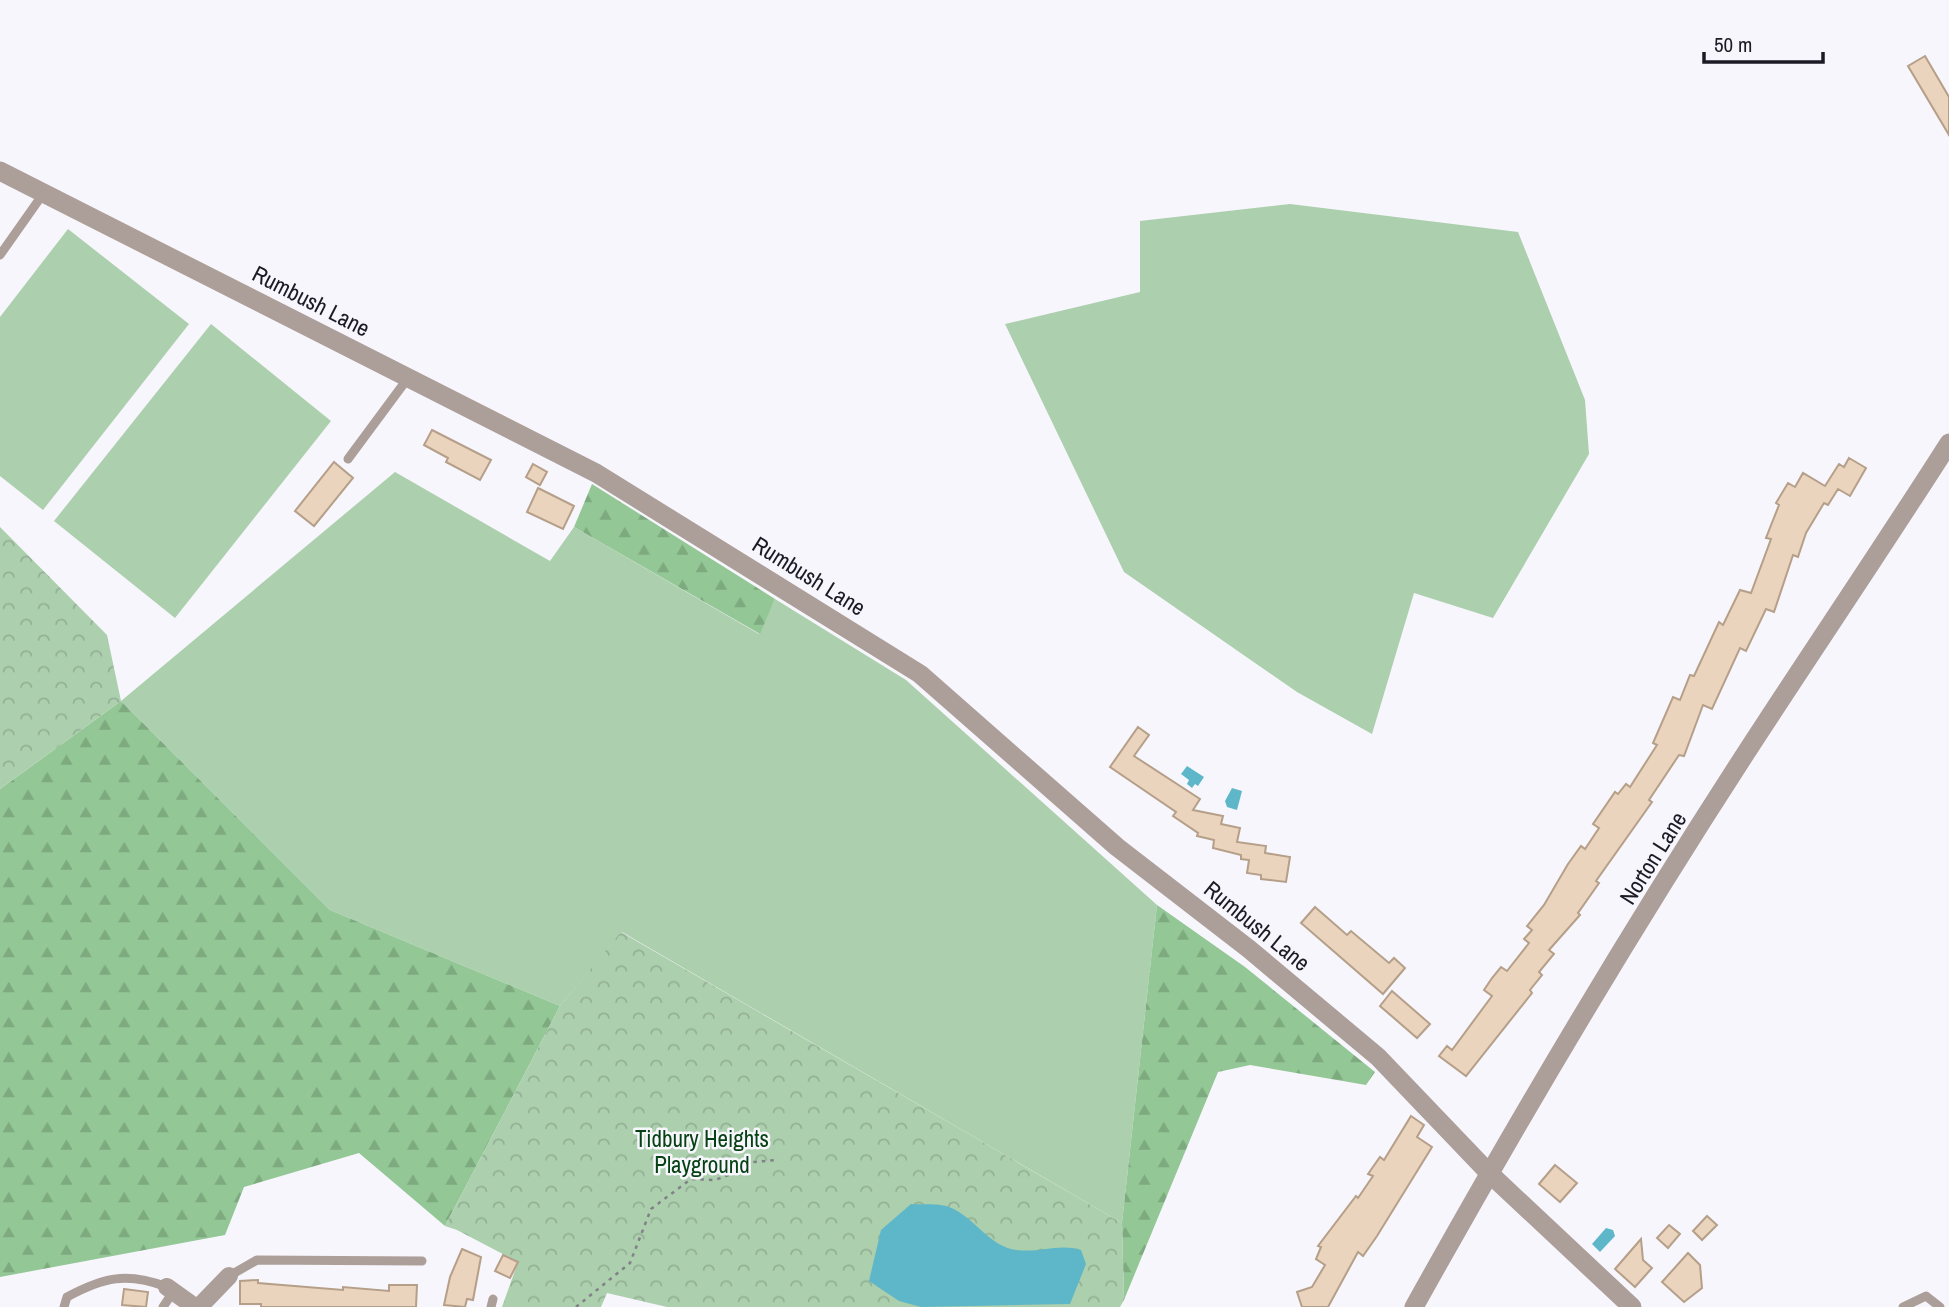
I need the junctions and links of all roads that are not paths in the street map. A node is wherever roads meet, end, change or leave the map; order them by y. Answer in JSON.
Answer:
{"nodes":[{"id":1,"x":0,"y":171,"type":"edge"},
{"id":2,"x":44,"y":193,"type":"junction"},
{"id":3,"x":0,"y":255,"type":"edge"},
{"id":4,"x":408,"y":378,"type":"junction"},
{"id":5,"x":1949,"y":443,"type":"edge"},
{"id":6,"x":348,"y":459,"type":"dead end"},
{"id":7,"x":1489,"y":1173,"type":"junction"},
{"id":8,"x":422,"y":1261,"type":"dead end"},
{"id":9,"x":229,"y":1276,"type":"joint"},
{"id":10,"x":170,"y":1290,"type":"junction"},
{"id":11,"x":64,"y":1307,"type":"edge"},
{"id":12,"x":163,"y":1307,"type":"edge"},
{"id":13,"x":197,"y":1307,"type":"edge"},
{"id":14,"x":1414,"y":1307,"type":"edge"},
{"id":15,"x":1632,"y":1307,"type":"edge"},
{"id":16,"x":1903,"y":1307,"type":"edge"},
{"id":17,"x":1940,"y":1307,"type":"edge"}],
"edges":[{"from":1,"to":2,"type":"street","name":"Rumbush Lane"},
{"from":2,"to":3,"type":"lane"},
{"from":2,"to":4,"type":"street","name":"Rumbush Lane"},
{"from":4,"to":6,"type":"lane"},
{"from":4,"to":7,"type":"street","name":"Rumbush Lane"},
{"from":5,"to":7,"type":"street","name":"Norton Lane"},
{"from":7,"to":14,"type":"street","name":"Norton Lane"},
{"from":7,"to":15,"type":"street","name":"Rumbush Lane"},
{"from":8,"to":9,"type":"lane"},
{"from":9,"to":13,"type":"street"},
{"from":10,"to":11,"type":"lane"},
{"from":10,"to":12,"type":"lane"},
{"from":10,"to":13,"type":"street"},
{"from":16,"to":17,"type":"lane"}]}
